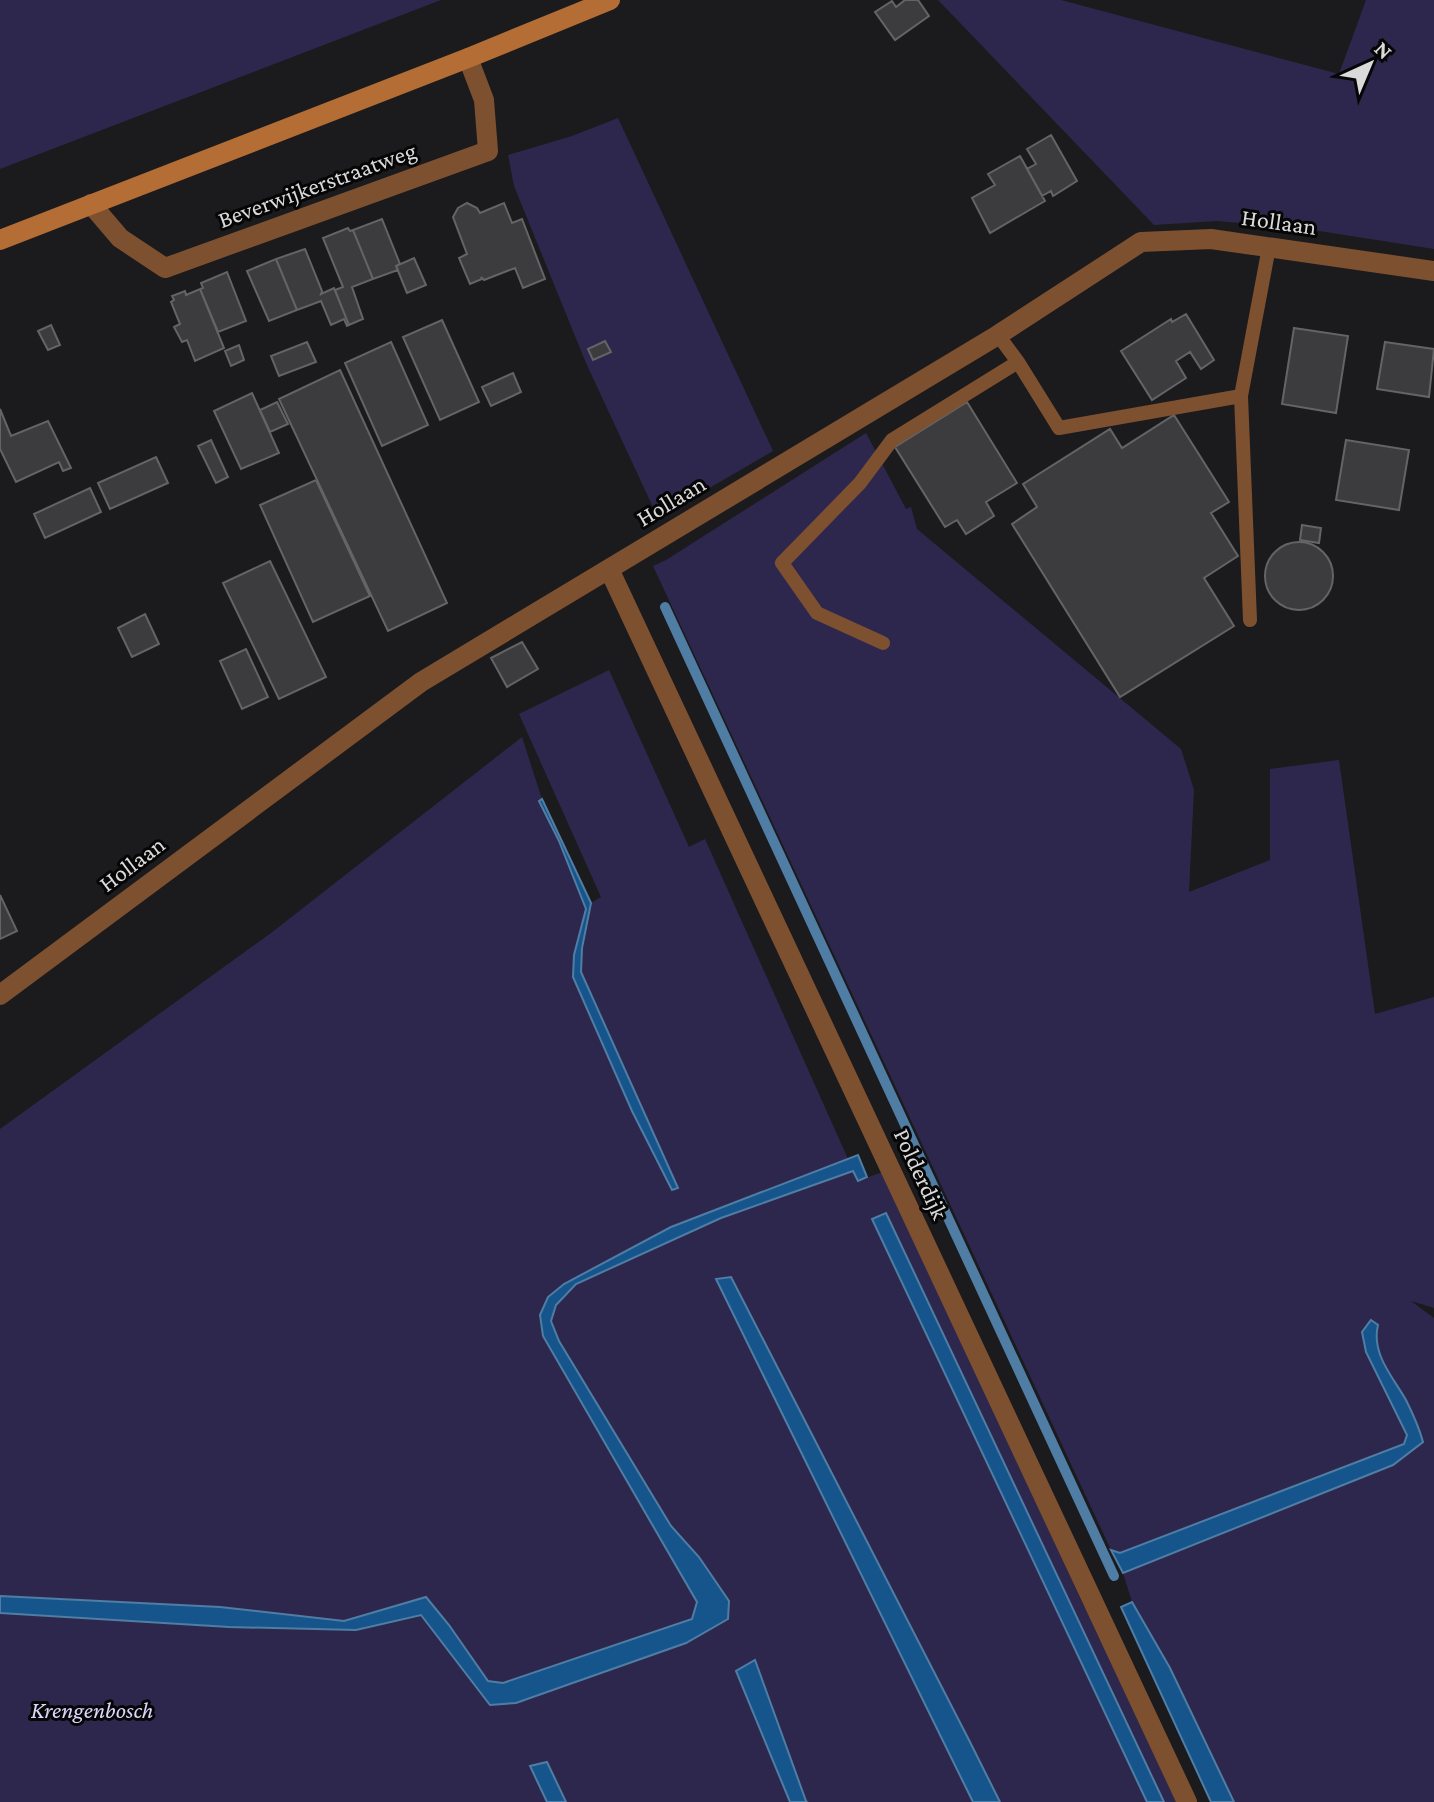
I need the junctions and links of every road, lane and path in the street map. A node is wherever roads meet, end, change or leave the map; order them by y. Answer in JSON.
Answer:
{"nodes":[{"id":1,"x":610,"y":0,"type":"edge"},
{"id":2,"x":468,"y":58,"type":"junction"},
{"id":3,"x":91,"y":204,"type":"junction"},
{"id":4,"x":0,"y":240,"type":"edge"},
{"id":5,"x":1269,"y":247,"type":"junction"},
{"id":6,"x":1434,"y":271,"type":"edge"},
{"id":7,"x":998,"y":335,"type":"junction"},
{"id":8,"x":1018,"y":362,"type":"junction"},
{"id":9,"x":1241,"y":396,"type":"junction"},
{"id":10,"x":609,"y":569,"type":"junction"},
{"id":11,"x":1250,"y":620,"type":"dead end"},
{"id":12,"x":883,"y":643,"type":"dead end"},
{"id":13,"x":0,"y":995,"type":"edge"},
{"id":14,"x":1187,"y":1802,"type":"edge"}],
"edges":[{"from":1,"to":2,"type":"main road"},
{"from":2,"to":3,"type":"main road"},
{"from":2,"to":3,"type":"street","name":"Beverwijkerstraatweg"},
{"from":3,"to":4,"type":"main road"},
{"from":5,"to":6,"type":"street","name":"Hollaan"},
{"from":5,"to":7,"type":"street","name":"Hollaan"},
{"from":5,"to":9,"type":"lane"},
{"from":7,"to":8,"type":"lane"},
{"from":7,"to":10,"type":"street","name":"Hollaan"},
{"from":8,"to":9,"type":"lane"},
{"from":8,"to":12,"type":"lane"},
{"from":9,"to":11,"type":"lane"},
{"from":10,"to":13,"type":"street","name":"Hollaan"},
{"from":10,"to":14,"type":"street","name":"Polderdijk"}]}
